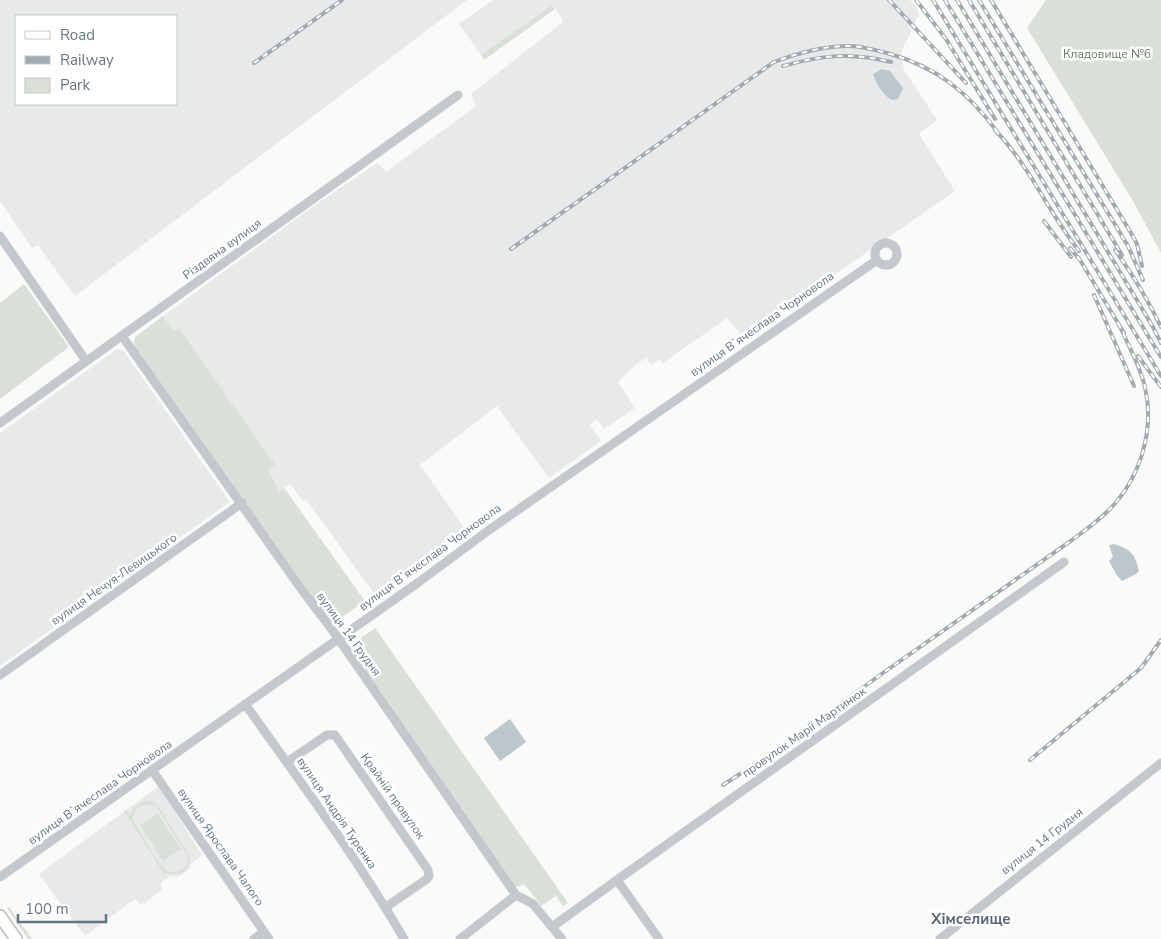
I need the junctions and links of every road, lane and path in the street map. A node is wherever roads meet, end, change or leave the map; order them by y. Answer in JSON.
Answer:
{"nodes":[{"id":1,"x":458,"y":95,"type":"dead end"},
{"id":2,"x":0,"y":236,"type":"edge"},
{"id":3,"x":877,"y":260,"type":"dead end"},
{"id":4,"x":122,"y":336,"type":"junction"},
{"id":5,"x":86,"y":361,"type":"junction"},
{"id":6,"x":0,"y":423,"type":"edge"},
{"id":7,"x":242,"y":504,"type":"junction"},
{"id":8,"x":1064,"y":562,"type":"dead end"},
{"id":9,"x":338,"y":638,"type":"junction"},
{"id":10,"x":0,"y":675,"type":"edge"},
{"id":11,"x":246,"y":704,"type":"junction"},
{"id":12,"x":287,"y":762,"type":"junction"},
{"id":13,"x":1161,"y":764,"type":"edge"},
{"id":14,"x":152,"y":770,"type":"junction"},
{"id":15,"x":0,"y":877,"type":"edge"},
{"id":16,"x":617,"y":880,"type":"junction"},
{"id":17,"x":516,"y":895,"type":"junction"},
{"id":18,"x":386,"y":907,"type":"junction"},
{"id":19,"x":0,"y":916,"type":"edge"},
{"id":20,"x":552,"y":927,"type":"junction"},
{"id":21,"x":266,"y":936,"type":"edge"},
{"id":22,"x":16,"y":939,"type":"edge"},
{"id":23,"x":254,"y":939,"type":"edge"},
{"id":24,"x":404,"y":939,"type":"edge"},
{"id":25,"x":460,"y":939,"type":"edge"},
{"id":26,"x":562,"y":939,"type":"edge"},
{"id":27,"x":659,"y":939,"type":"edge"},
{"id":28,"x":940,"y":939,"type":"edge"}],
"edges":[{"from":1,"to":4,"type":"street","name":"Різдвяна вулиця"},
{"from":2,"to":5,"type":"street"},
{"from":3,"to":9,"type":"street","name":"вулиця Вʼячеслава Чорновола"},
{"from":4,"to":5,"type":"street","name":"Різдвяна вулиця"},
{"from":4,"to":7,"type":"street","name":"вулиця 14 Грудня"},
{"from":5,"to":6,"type":"street","name":"Різдвяна вулиця"},
{"from":7,"to":9,"type":"street","name":"вулиця 14 Грудня"},
{"from":7,"to":10,"type":"street","name":"вулиця Нечуя-Левицького"},
{"from":8,"to":16,"type":"street","name":"провулок Марії Мартинюк"},
{"from":9,"to":11,"type":"street","name":"вулиця Вʼячеслава Чорновола"},
{"from":9,"to":17,"type":"street","name":"вулиця 14 Грудня"},
{"from":11,"to":12,"type":"street","name":"вулиця Андрія Туренка"},
{"from":11,"to":14,"type":"street","name":"вулиця Вʼячеслава Чорновола"},
{"from":12,"to":18,"type":"street","name":"вулиця Андрія Туренка"},
{"from":12,"to":18,"type":"street","name":"Крайній провулок"},
{"from":13,"to":28,"type":"street","name":"вулиця 14 Грудня"},
{"from":14,"to":15,"type":"street","name":"вулиця Вʼячеслава Чорновола"},
{"from":14,"to":21,"type":"street","name":"вулиця Ярослава Чалого"},
{"from":16,"to":20,"type":"street","name":"провулок Марії Мартинюк"},
{"from":16,"to":27,"type":"street"},
{"from":17,"to":20,"type":"street","name":"вулиця 14 Грудня"},
{"from":17,"to":25,"type":"street"},
{"from":18,"to":24,"type":"street","name":"вулиця Андрія Туренка"},
{"from":19,"to":22,"type":"main road"},
{"from":20,"to":26,"type":"street","name":"вулиця 14 Грудня"},
{"from":21,"to":23,"type":"street"}]}
